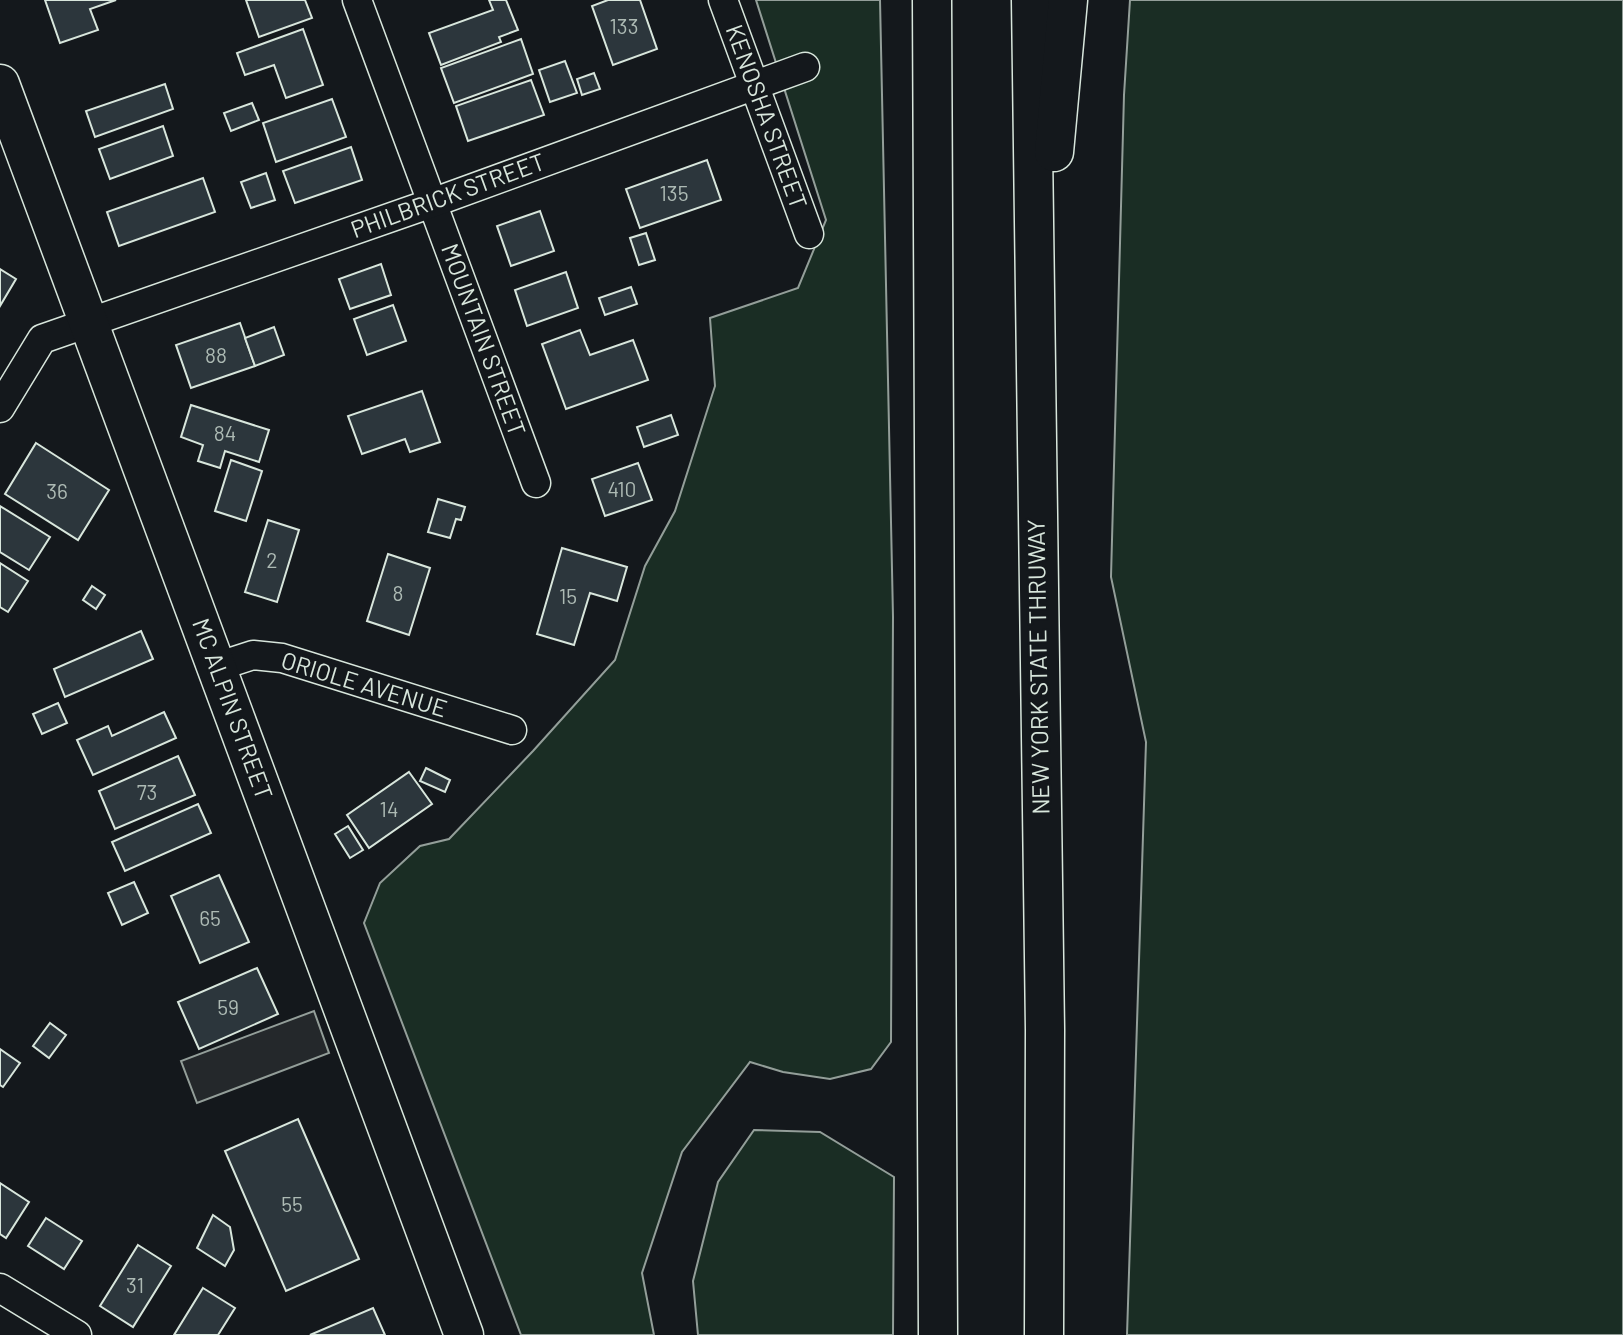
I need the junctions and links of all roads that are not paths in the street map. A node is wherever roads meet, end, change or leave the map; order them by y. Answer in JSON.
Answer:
{"nodes":[{"id":1,"x":357,"y":0,"type":"edge"},
{"id":2,"x":723,"y":0,"type":"edge"},
{"id":3,"x":932,"y":0,"type":"edge"},
{"id":4,"x":1031,"y":0,"type":"edge"},
{"id":5,"x":1068,"y":0,"type":"edge"},
{"id":6,"x":806,"y":67,"type":"dead end"},
{"id":7,"x":0,"y":83,"type":"edge"},
{"id":8,"x":755,"y":85,"type":"junction"},
{"id":9,"x":432,"y":203,"type":"junction"},
{"id":10,"x":809,"y":234,"type":"dead end"},
{"id":11,"x":88,"y":323,"type":"junction"},
{"id":12,"x":1035,"y":387,"type":"junction"},
{"id":13,"x":0,"y":408,"type":"edge"},
{"id":14,"x":536,"y":483,"type":"dead end"},
{"id":15,"x":216,"y":667,"type":"junction"},
{"id":16,"x":512,"y":730,"type":"dead end"},
{"id":17,"x":0,"y":1288,"type":"edge"},
{"id":18,"x":77,"y":1335,"type":"edge"},
{"id":19,"x":464,"y":1335,"type":"edge"},
{"id":20,"x":938,"y":1335,"type":"edge"},
{"id":21,"x":1044,"y":1335,"type":"edge"}],
"edges":[{"from":1,"to":9,"type":"street","name":"MOUNTAIN STREET"},
{"from":2,"to":8,"type":"street","name":"KENOSHA STREET"},
{"from":3,"to":20,"type":"main road"},
{"from":4,"to":12,"type":"main road","name":"NEW YORK STATE THRUWAY"},
{"from":5,"to":12,"type":"main road"},
{"from":6,"to":8,"type":"street","name":"PHILBRICK STREET"},
{"from":7,"to":11,"type":"main road","name":"MC ALPIN STREET"},
{"from":8,"to":9,"type":"street","name":"PHILBRICK STREET"},
{"from":8,"to":10,"type":"street","name":"KENOSHA STREET"},
{"from":9,"to":11,"type":"street","name":"PHILBRICK STREET"},
{"from":9,"to":14,"type":"street","name":"MOUNTAIN STREET"},
{"from":11,"to":13,"type":"street","name":"PHILBRICK STREET"},
{"from":11,"to":15,"type":"main road","name":"MC ALPIN STREET"},
{"from":12,"to":21,"type":"main road","name":"NEW YORK STATE THRUWAY"},
{"from":15,"to":16,"type":"street","name":"ORIOLE AVENUE"},
{"from":15,"to":19,"type":"main road","name":"MC ALPIN STREET"},
{"from":17,"to":18,"type":"street"}]}
